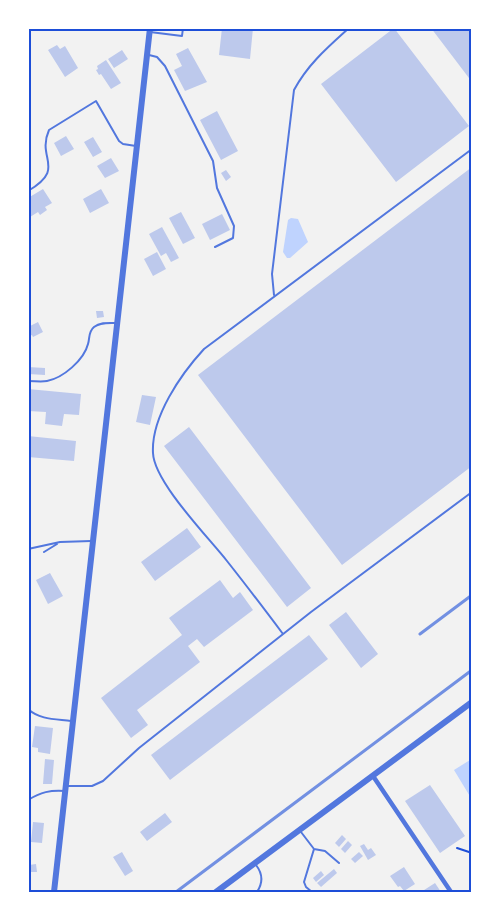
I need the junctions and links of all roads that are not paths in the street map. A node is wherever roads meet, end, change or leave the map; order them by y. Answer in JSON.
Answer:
{"nodes":[{"id":1,"x":183,"y":28,"type":"edge"},
{"id":2,"x":349,"y":28,"type":"edge"},
{"id":3,"x":150,"y":30,"type":"edge"},
{"id":4,"x":147,"y":55,"type":"junction"},
{"id":5,"x":137,"y":146,"type":"junction"},
{"id":6,"x":471,"y":149,"type":"edge"},
{"id":7,"x":28,"y":192,"type":"edge"},
{"id":8,"x":214,"y":247,"type":"dead end"},
{"id":9,"x":274,"y":295,"type":"junction"},
{"id":10,"x":116,"y":323,"type":"junction"},
{"id":11,"x":28,"y":381,"type":"edge"},
{"id":12,"x":471,"y":492,"type":"edge"},
{"id":13,"x":93,"y":541,"type":"junction"},
{"id":14,"x":60,"y":542,"type":"junction"},
{"id":15,"x":28,"y":549,"type":"edge"},
{"id":16,"x":44,"y":552,"type":"dead end"},
{"id":17,"x":283,"y":634,"type":"junction"},
{"id":18,"x":471,"y":702,"type":"edge"},
{"id":19,"x":28,"y":709,"type":"edge"},
{"id":20,"x":73,"y":722,"type":"junction"},
{"id":21,"x":373,"y":776,"type":"junction"},
{"id":22,"x":65,"y":789,"type":"junction"},
{"id":23,"x":28,"y":800,"type":"edge"},
{"id":24,"x":300,"y":830,"type":"junction"},
{"id":25,"x":314,"y":849,"type":"junction"},
{"id":26,"x":255,"y":863,"type":"junction"},
{"id":27,"x":339,"y":863,"type":"dead end"},
{"id":28,"x":54,"y":892,"type":"edge"},
{"id":29,"x":216,"y":892,"type":"edge"},
{"id":30,"x":257,"y":892,"type":"edge"},
{"id":31,"x":312,"y":892,"type":"edge"},
{"id":32,"x":451,"y":892,"type":"edge"}],
"edges":[{"from":1,"to":3,"type":"lane"},
{"from":2,"to":9,"type":"lane"},
{"from":3,"to":4,"type":"street"},
{"from":4,"to":5,"type":"street"},
{"from":4,"to":8,"type":"lane"},
{"from":5,"to":7,"type":"lane"},
{"from":5,"to":10,"type":"street"},
{"from":6,"to":9,"type":"lane"},
{"from":9,"to":17,"type":"lane"},
{"from":10,"to":11,"type":"lane"},
{"from":10,"to":13,"type":"street"},
{"from":12,"to":17,"type":"lane"},
{"from":13,"to":14,"type":"lane"},
{"from":13,"to":20,"type":"street"},
{"from":14,"to":15,"type":"lane"},
{"from":14,"to":16,"type":"lane"},
{"from":17,"to":22,"type":"lane"},
{"from":18,"to":21,"type":"street"},
{"from":19,"to":20,"type":"lane"},
{"from":20,"to":22,"type":"street"},
{"from":21,"to":24,"type":"street"},
{"from":21,"to":32,"type":"street"},
{"from":22,"to":23,"type":"lane"},
{"from":22,"to":28,"type":"street"},
{"from":24,"to":25,"type":"lane"},
{"from":24,"to":26,"type":"street"},
{"from":25,"to":27,"type":"lane"},
{"from":25,"to":31,"type":"lane"},
{"from":26,"to":29,"type":"street"},
{"from":26,"to":30,"type":"lane"}]}
